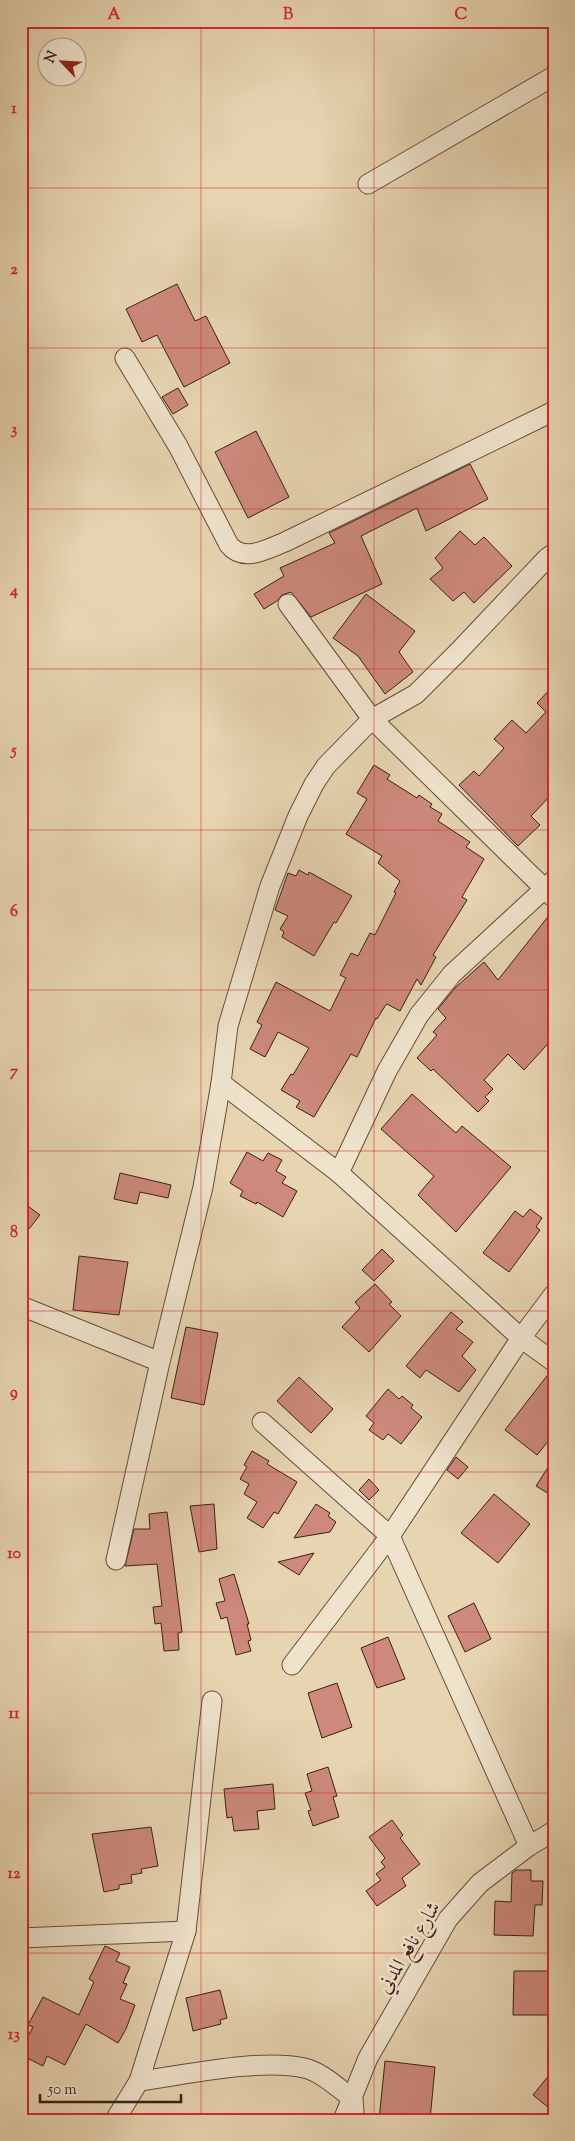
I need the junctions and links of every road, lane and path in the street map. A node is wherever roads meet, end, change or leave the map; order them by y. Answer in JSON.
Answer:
{"nodes":[{"id":1,"x":554,"y":76,"type":"edge"},
{"id":2,"x":368,"y":184,"type":"dead end"},
{"id":3,"x":125,"y":358,"type":"dead end"},
{"id":4,"x":554,"y":411,"type":"edge"},
{"id":5,"x":554,"y":553,"type":"edge"},
{"id":6,"x":288,"y":604,"type":"dead end"},
{"id":7,"x":372,"y":718,"type":"junction"},
{"id":8,"x":551,"y":889,"type":"edge"},
{"id":9,"x":221,"y":1083,"type":"junction"},
{"id":10,"x":339,"y":1173,"type":"junction"},
{"id":11,"x":554,"y":1294,"type":"edge"},
{"id":12,"x":21,"y":1306,"type":"edge"},
{"id":13,"x":522,"y":1338,"type":"junction"},
{"id":14,"x":160,"y":1362,"type":"junction"},
{"id":15,"x":554,"y":1362,"type":"edge"},
{"id":16,"x":262,"y":1422,"type":"dead end"},
{"id":17,"x":390,"y":1536,"type":"junction"},
{"id":18,"x":116,"y":1560,"type":"dead end"},
{"id":19,"x":292,"y":1665,"type":"dead end"},
{"id":20,"x":212,"y":1701,"type":"dead end"},
{"id":21,"x":554,"y":1831,"type":"edge"},
{"id":22,"x":529,"y":1846,"type":"junction"},
{"id":23,"x":186,"y":1931,"type":"junction"},
{"id":24,"x":21,"y":1938,"type":"edge"},
{"id":25,"x":139,"y":2081,"type":"junction"},
{"id":26,"x":353,"y":2099,"type":"junction"},
{"id":27,"x":116,"y":2120,"type":"edge"},
{"id":28,"x":343,"y":2120,"type":"edge"},
{"id":29,"x":356,"y":2120,"type":"edge"}],
"edges":[{"from":1,"to":2,"type":"street"},
{"from":3,"to":4,"type":"street"},
{"from":5,"to":7,"type":"street"},
{"from":6,"to":7,"type":"street"},
{"from":7,"to":8,"type":"street"},
{"from":7,"to":9,"type":"street"},
{"from":8,"to":10,"type":"street"},
{"from":9,"to":10,"type":"street"},
{"from":9,"to":14,"type":"street"},
{"from":10,"to":13,"type":"street"},
{"from":11,"to":13,"type":"street"},
{"from":12,"to":14,"type":"street"},
{"from":13,"to":15,"type":"street"},
{"from":13,"to":17,"type":"street"},
{"from":14,"to":18,"type":"street"},
{"from":16,"to":17,"type":"street"},
{"from":17,"to":19,"type":"street"},
{"from":17,"to":22,"type":"street"},
{"from":20,"to":23,"type":"street"},
{"from":21,"to":22,"type":"street","name":"شارع نافع المدني"},
{"from":22,"to":26,"type":"street","name":"شارع نافع المدني"},
{"from":23,"to":24,"type":"street"},
{"from":23,"to":25,"type":"street"},
{"from":25,"to":26,"type":"street"},
{"from":25,"to":27,"type":"street"},
{"from":26,"to":28,"type":"street","name":"شارع نافع المدني"},
{"from":26,"to":29,"type":"street"}]}
